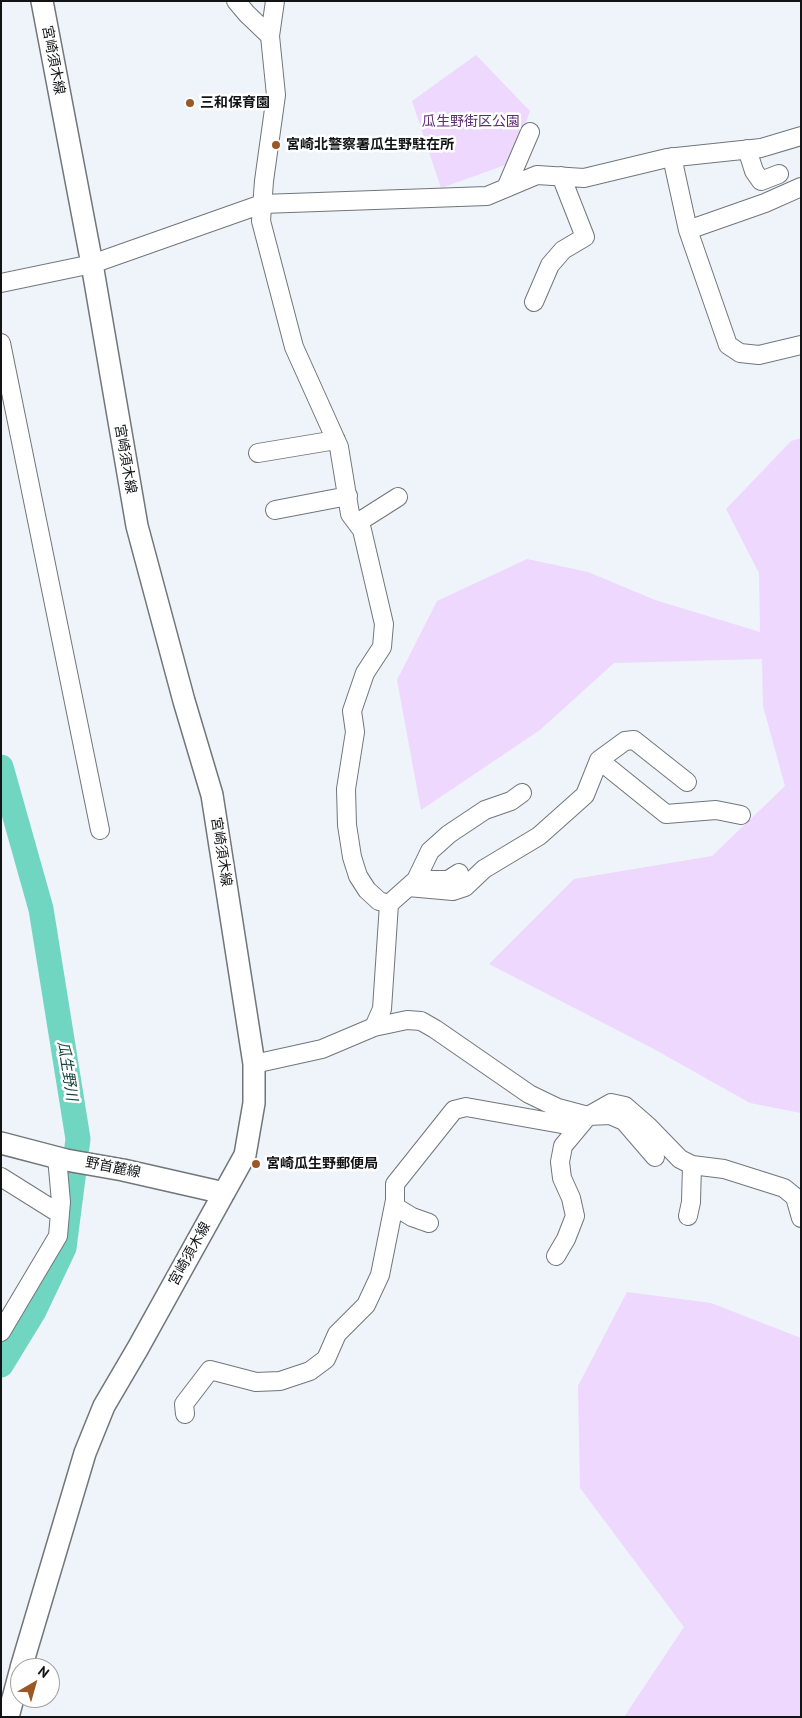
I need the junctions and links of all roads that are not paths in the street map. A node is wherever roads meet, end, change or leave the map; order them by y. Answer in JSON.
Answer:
{"nodes":[{"id":1,"x":42,"y":1,"type":"edge"},
{"id":2,"x":236,"y":1,"type":"edge"},
{"id":3,"x":275,"y":1,"type":"edge"},
{"id":4,"x":270,"y":36,"type":"junction"},
{"id":5,"x":530,"y":132,"type":"dead end"},
{"id":6,"x":801,"y":136,"type":"edge"},
{"id":7,"x":747,"y":149,"type":"junction"},
{"id":8,"x":672,"y":157,"type":"junction"},
{"id":9,"x":778,"y":174,"type":"dead end"},
{"id":10,"x":561,"y":176,"type":"junction"},
{"id":11,"x":801,"y":187,"type":"edge"},
{"id":12,"x":506,"y":188,"type":"junction"},
{"id":13,"x":801,"y":194,"type":"edge"},
{"id":14,"x":765,"y":203,"type":"junction"},
{"id":15,"x":262,"y":204,"type":"junction"},
{"id":16,"x":688,"y":230,"type":"junction"},
{"id":17,"x":92,"y":264,"type":"junction"},
{"id":18,"x":1,"y":283,"type":"edge"},
{"id":19,"x":534,"y":302,"type":"dead end"},
{"id":20,"x":1,"y":343,"type":"edge"},
{"id":21,"x":801,"y":345,"type":"edge"},
{"id":22,"x":336,"y":440,"type":"junction"},
{"id":23,"x":258,"y":453,"type":"dead end"},
{"id":24,"x":348,"y":496,"type":"junction"},
{"id":25,"x":398,"y":497,"type":"dead end"},
{"id":26,"x":275,"y":510,"type":"dead end"},
{"id":27,"x":357,"y":523,"type":"junction"},
{"id":28,"x":599,"y":760,"type":"junction"},
{"id":29,"x":687,"y":782,"type":"dead end"},
{"id":30,"x":522,"y":793,"type":"dead end"},
{"id":31,"x":741,"y":815,"type":"dead end"},
{"id":32,"x":100,"y":830,"type":"dead end"},
{"id":33,"x":460,"y":873,"type":"dead end"},
{"id":34,"x":412,"y":883,"type":"junction"},
{"id":35,"x":389,"y":904,"type":"junction"},
{"id":36,"x":374,"y":1027,"type":"junction"},
{"id":37,"x":254,"y":1064,"type":"junction"},
{"id":38,"x":588,"y":1116,"type":"junction"},
{"id":39,"x":1,"y":1143,"type":"edge"},
{"id":40,"x":655,"y":1157,"type":"dead end"},
{"id":41,"x":62,"y":1158,"type":"junction"},
{"id":42,"x":692,"y":1165,"type":"junction"},
{"id":43,"x":1,"y":1177,"type":"edge"},
{"id":44,"x":224,"y":1193,"type":"junction"},
{"id":45,"x":394,"y":1206,"type":"junction"},
{"id":46,"x":60,"y":1214,"type":"junction"},
{"id":47,"x":688,"y":1216,"type":"dead end"},
{"id":48,"x":801,"y":1218,"type":"edge"},
{"id":49,"x":429,"y":1223,"type":"dead end"},
{"id":50,"x":556,"y":1256,"type":"dead end"},
{"id":51,"x":1,"y":1332,"type":"edge"},
{"id":52,"x":185,"y":1414,"type":"dead end"},
{"id":53,"x":24,"y":1658,"type":"edge"}],
"edges":[{"from":1,"to":17,"type":"main road","name":"宮崎須木線"},
{"from":2,"to":4,"type":"street"},
{"from":3,"to":4,"type":"street"},
{"from":4,"to":15,"type":"street"},
{"from":5,"to":12,"type":"street"},
{"from":6,"to":7,"type":"street"},
{"from":7,"to":8,"type":"street"},
{"from":7,"to":9,"type":"street"},
{"from":8,"to":10,"type":"street"},
{"from":8,"to":16,"type":"street"},
{"from":10,"to":12,"type":"street"},
{"from":10,"to":19,"type":"street"},
{"from":11,"to":14,"type":"street"},
{"from":12,"to":15,"type":"street"},
{"from":13,"to":14,"type":"street"},
{"from":14,"to":16,"type":"street"},
{"from":15,"to":17,"type":"street"},
{"from":15,"to":22,"type":"street"},
{"from":16,"to":21,"type":"street"},
{"from":17,"to":18,"type":"street"},
{"from":17,"to":37,"type":"main road","name":"宮崎須木線"},
{"from":20,"to":32,"type":"street"},
{"from":22,"to":23,"type":"street"},
{"from":22,"to":24,"type":"street"},
{"from":24,"to":26,"type":"street"},
{"from":24,"to":27,"type":"street"},
{"from":25,"to":27,"type":"street"},
{"from":27,"to":35,"type":"street"},
{"from":28,"to":29,"type":"street"},
{"from":28,"to":31,"type":"street"},
{"from":28,"to":34,"type":"street"},
{"from":30,"to":34,"type":"street"},
{"from":33,"to":34,"type":"street"},
{"from":34,"to":35,"type":"street"},
{"from":35,"to":36,"type":"street"},
{"from":36,"to":37,"type":"street"},
{"from":36,"to":38,"type":"street"},
{"from":37,"to":44,"type":"main road","name":"宮崎須木線"},
{"from":38,"to":40,"type":"street"},
{"from":38,"to":42,"type":"street"},
{"from":38,"to":45,"type":"street"},
{"from":38,"to":50,"type":"street"},
{"from":39,"to":41,"type":"main road","name":"野首麓線"},
{"from":41,"to":44,"type":"main road","name":"野首麓線"},
{"from":41,"to":46,"type":"street"},
{"from":42,"to":47,"type":"street"},
{"from":42,"to":48,"type":"street"},
{"from":43,"to":46,"type":"street"},
{"from":44,"to":53,"type":"main road","name":"宮崎須木線"},
{"from":45,"to":49,"type":"street"},
{"from":45,"to":52,"type":"street"},
{"from":46,"to":51,"type":"street"}]}
